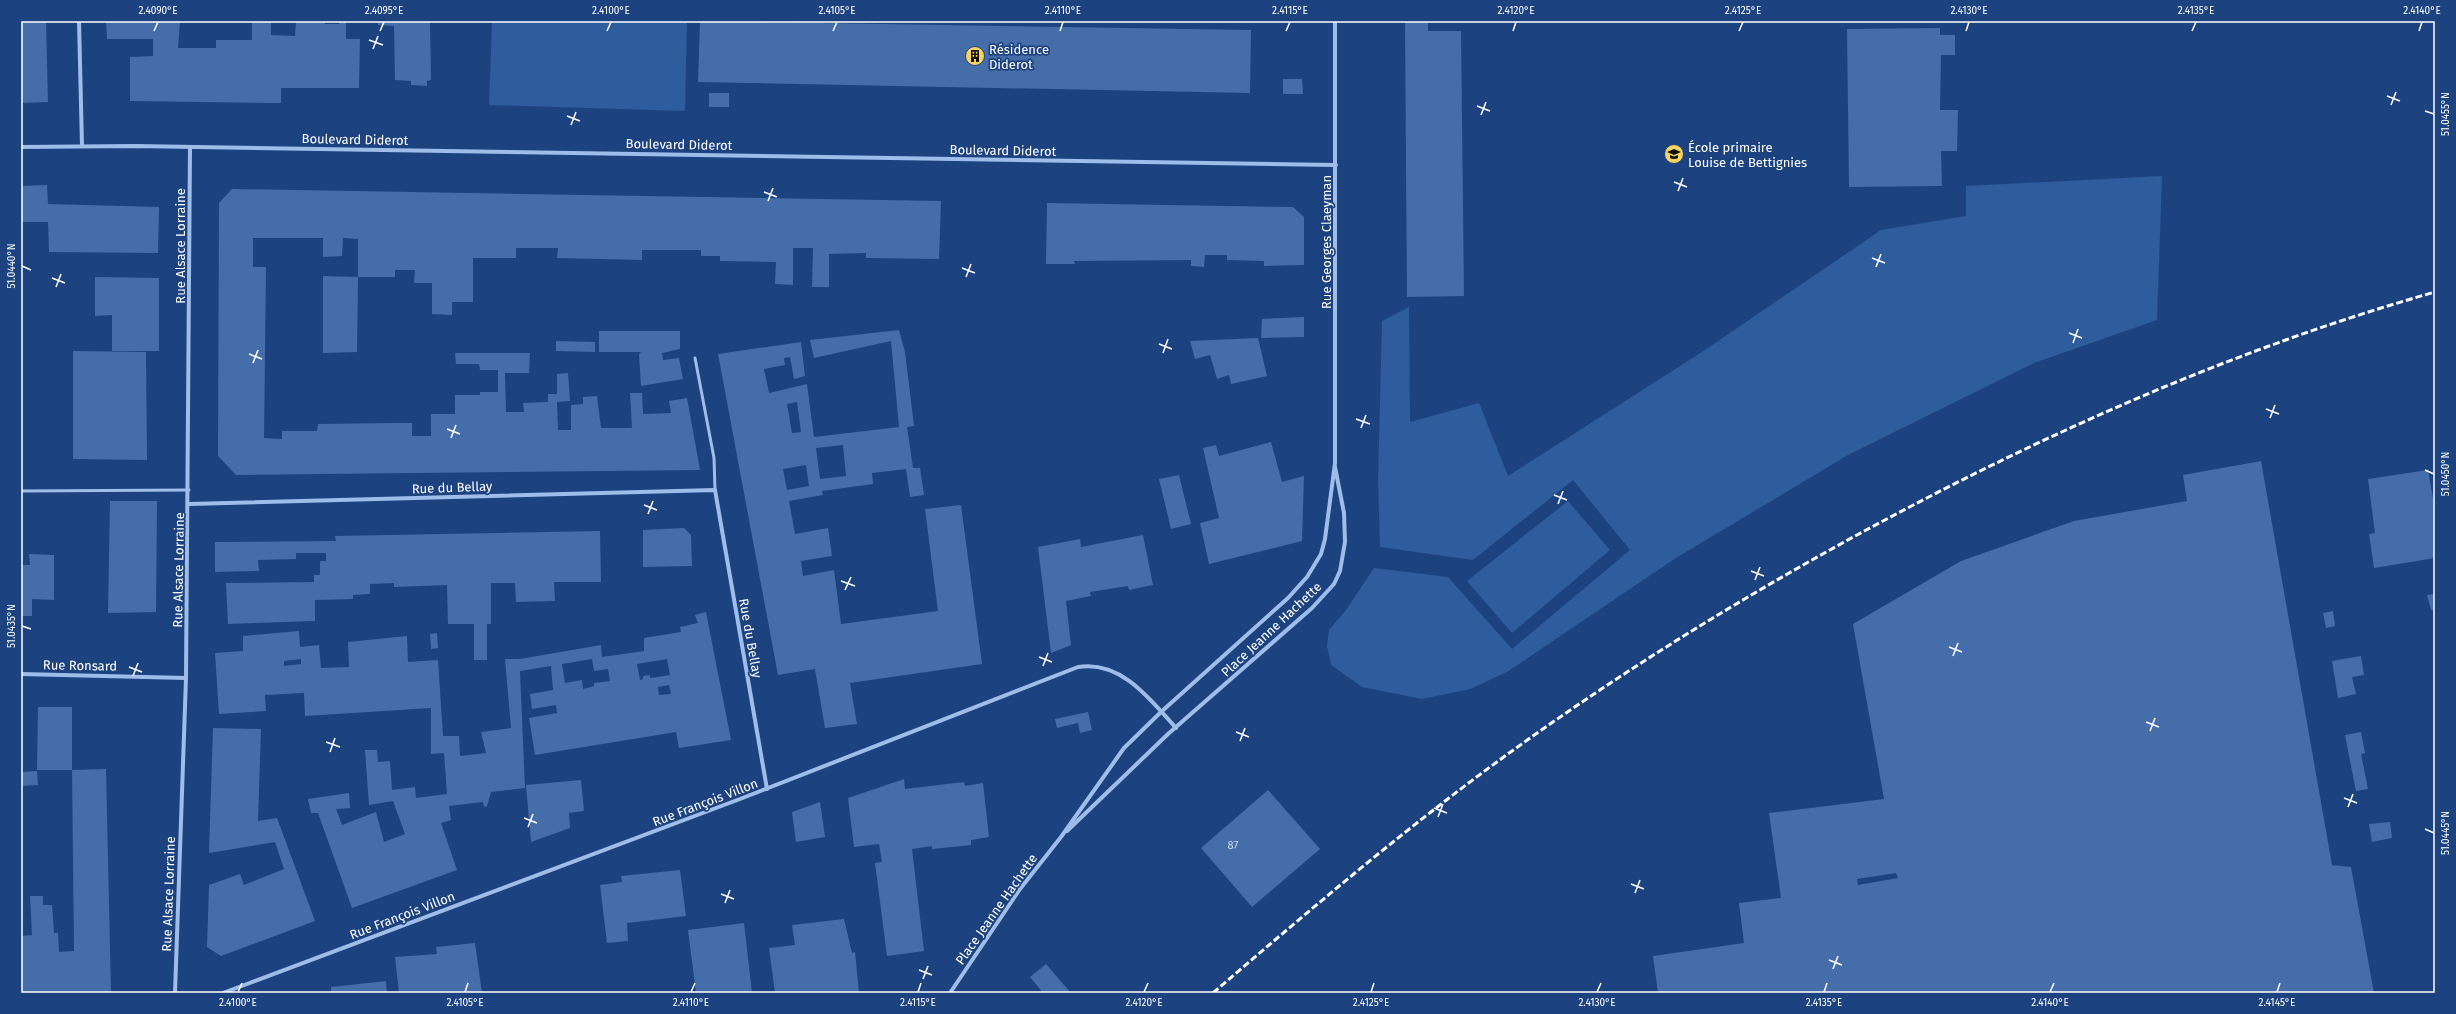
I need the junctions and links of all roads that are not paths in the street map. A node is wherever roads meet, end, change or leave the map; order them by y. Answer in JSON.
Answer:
{"nodes":[{"id":1,"x":79,"y":21,"type":"edge"},
{"id":2,"x":1335,"y":21,"type":"edge"},
{"id":3,"x":82,"y":146,"type":"junction"},
{"id":4,"x":21,"y":147,"type":"edge"},
{"id":5,"x":190,"y":147,"type":"junction"},
{"id":6,"x":1336,"y":165,"type":"junction"},
{"id":7,"x":695,"y":358,"type":"dead end"},
{"id":8,"x":1335,"y":463,"type":"junction"},
{"id":9,"x":189,"y":490,"type":"junction"},
{"id":10,"x":715,"y":490,"type":"junction"},
{"id":11,"x":21,"y":491,"type":"edge"},
{"id":12,"x":189,"y":504,"type":"junction"},
{"id":13,"x":21,"y":674,"type":"edge"},
{"id":14,"x":186,"y":678,"type":"junction"},
{"id":15,"x":1161,"y":712,"type":"junction"},
{"id":16,"x":1176,"y":728,"type":"junction"},
{"id":17,"x":767,"y":789,"type":"junction"},
{"id":18,"x":1061,"y":837,"type":"junction"},
{"id":19,"x":175,"y":993,"type":"edge"},
{"id":20,"x":223,"y":993,"type":"edge"},
{"id":21,"x":950,"y":993,"type":"edge"}],
"edges":[{"from":1,"to":3,"type":"street"},
{"from":2,"to":6,"type":"street","name":"Rue Georges Claeyman"},
{"from":3,"to":4,"type":"street","name":"Boulevard Diderot"},
{"from":3,"to":5,"type":"street","name":"Boulevard Diderot"},
{"from":5,"to":6,"type":"street","name":"Boulevard Diderot"},
{"from":5,"to":9,"type":"street","name":"Rue Alsace Lorraine"},
{"from":6,"to":8,"type":"street","name":"Rue Georges Claeyman"},
{"from":7,"to":10,"type":"lane","name":"Rue du Bellay"},
{"from":8,"to":15,"type":"street","name":"Place Jeanne Hachette"},
{"from":8,"to":16,"type":"street","name":"Place Jeanne Hachette"},
{"from":9,"to":11,"type":"lane"},
{"from":9,"to":12,"type":"street","name":"Rue Alsace Lorraine"},
{"from":10,"to":12,"type":"street","name":"Rue du Bellay"},
{"from":10,"to":17,"type":"street","name":"Rue du Bellay"},
{"from":12,"to":14,"type":"street","name":"Rue Alsace Lorraine"},
{"from":13,"to":14,"type":"street","name":"Rue Ronsard"},
{"from":14,"to":19,"type":"street","name":"Rue Alsace Lorraine"},
{"from":15,"to":16,"type":"street","name":"Rue François Villon"},
{"from":15,"to":17,"type":"street","name":"Rue François Villon"},
{"from":15,"to":18,"type":"street","name":"Place Jeanne Hachette"},
{"from":16,"to":18,"type":"street","name":"Place Jeanne Hachette"},
{"from":17,"to":20,"type":"street","name":"Rue François Villon"},
{"from":18,"to":21,"type":"street","name":"Place Jeanne Hachette"}]}
